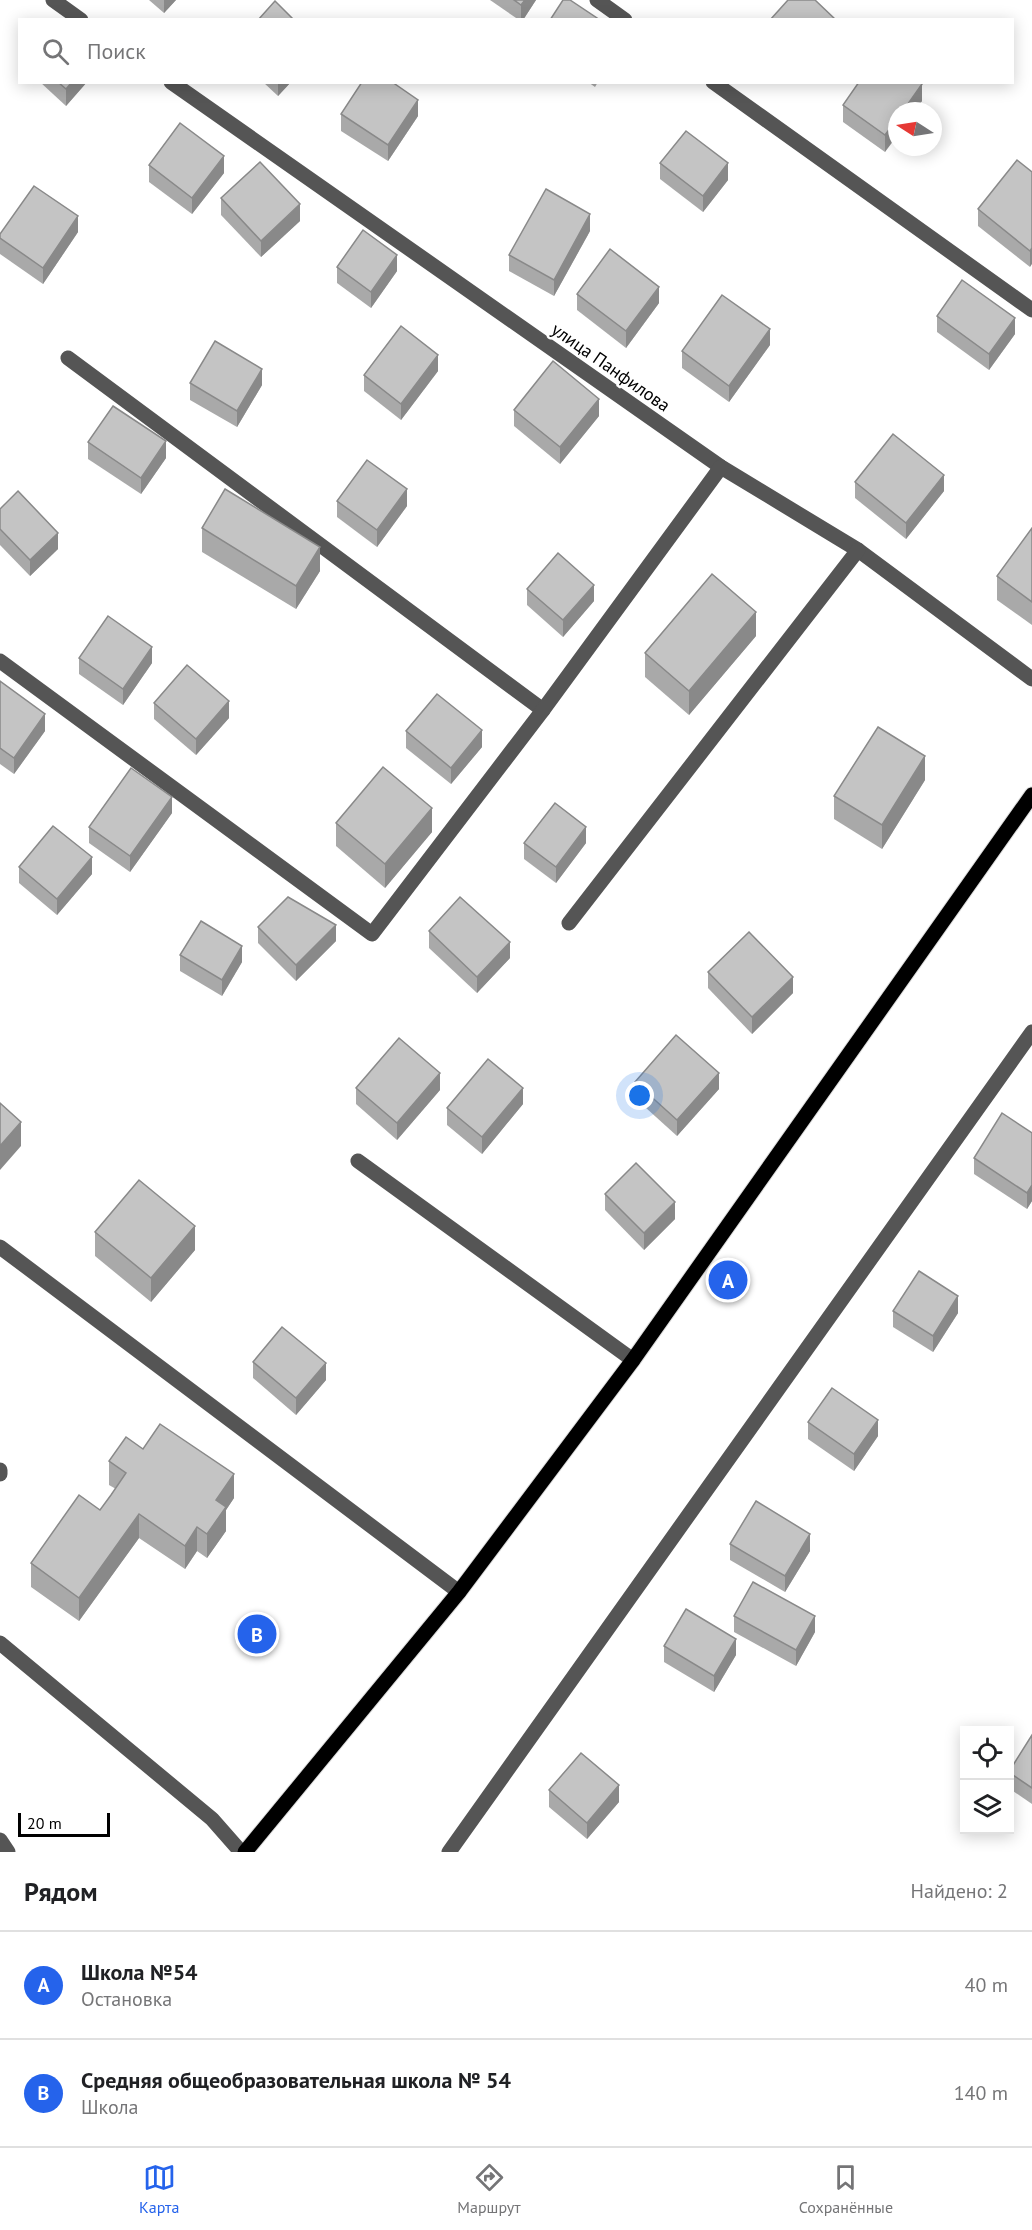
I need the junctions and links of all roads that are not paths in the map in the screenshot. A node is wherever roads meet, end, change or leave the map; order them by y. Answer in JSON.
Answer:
{"nodes":[{"id":1,"x":53,"y":0,"type":"edge"},
{"id":2,"x":600,"y":2,"type":"edge"},
{"id":3,"x":78,"y":18,"type":"edge"},
{"id":4,"x":622,"y":18,"type":"edge"},
{"id":5,"x":174,"y":84,"type":"edge"},
{"id":6,"x":716,"y":84,"type":"edge"},
{"id":7,"x":1032,"y":310,"type":"edge"},
{"id":8,"x":68,"y":358,"type":"dead end"},
{"id":9,"x":721,"y":467,"type":"junction"},
{"id":10,"x":858,"y":550,"type":"junction"},
{"id":11,"x":0,"y":661,"type":"edge"},
{"id":12,"x":1032,"y":679,"type":"edge"},
{"id":13,"x":543,"y":710,"type":"junction"},
{"id":14,"x":1032,"y":795,"type":"edge"},
{"id":15,"x":569,"y":922,"type":"dead end"},
{"id":16,"x":1032,"y":1032,"type":"edge"},
{"id":17,"x":358,"y":1161,"type":"dead end"},
{"id":18,"x":4,"y":1256,"type":"edge"},
{"id":19,"x":633,"y":1360,"type":"junction"},
{"id":20,"x":459,"y":1592,"type":"junction"},
{"id":21,"x":0,"y":1642,"type":"edge"},
{"id":22,"x":0,"y":1840,"type":"edge"},
{"id":23,"x":8,"y":1852,"type":"edge"},
{"id":24,"x":243,"y":1852,"type":"edge"},
{"id":25,"x":449,"y":1852,"type":"edge"}],
"edges":[{"from":1,"to":3,"type":"street"},
{"from":2,"to":4,"type":"street"},
{"from":5,"to":9,"type":"street","name":"улица Панфилова"},
{"from":6,"to":7,"type":"street"},
{"from":8,"to":13,"type":"street"},
{"from":9,"to":10,"type":"street","name":"улица Панфилова"},
{"from":9,"to":13,"type":"street"},
{"from":10,"to":12,"type":"street","name":"улица Панфилова"},
{"from":10,"to":15,"type":"street"},
{"from":11,"to":13,"type":"street"},
{"from":14,"to":19,"type":"main road"},
{"from":16,"to":25,"type":"street"},
{"from":17,"to":19,"type":"street"},
{"from":18,"to":20,"type":"street"},
{"from":19,"to":20,"type":"main road"},
{"from":20,"to":24,"type":"main road"},
{"from":21,"to":24,"type":"street"},
{"from":22,"to":23,"type":"street"}]}
